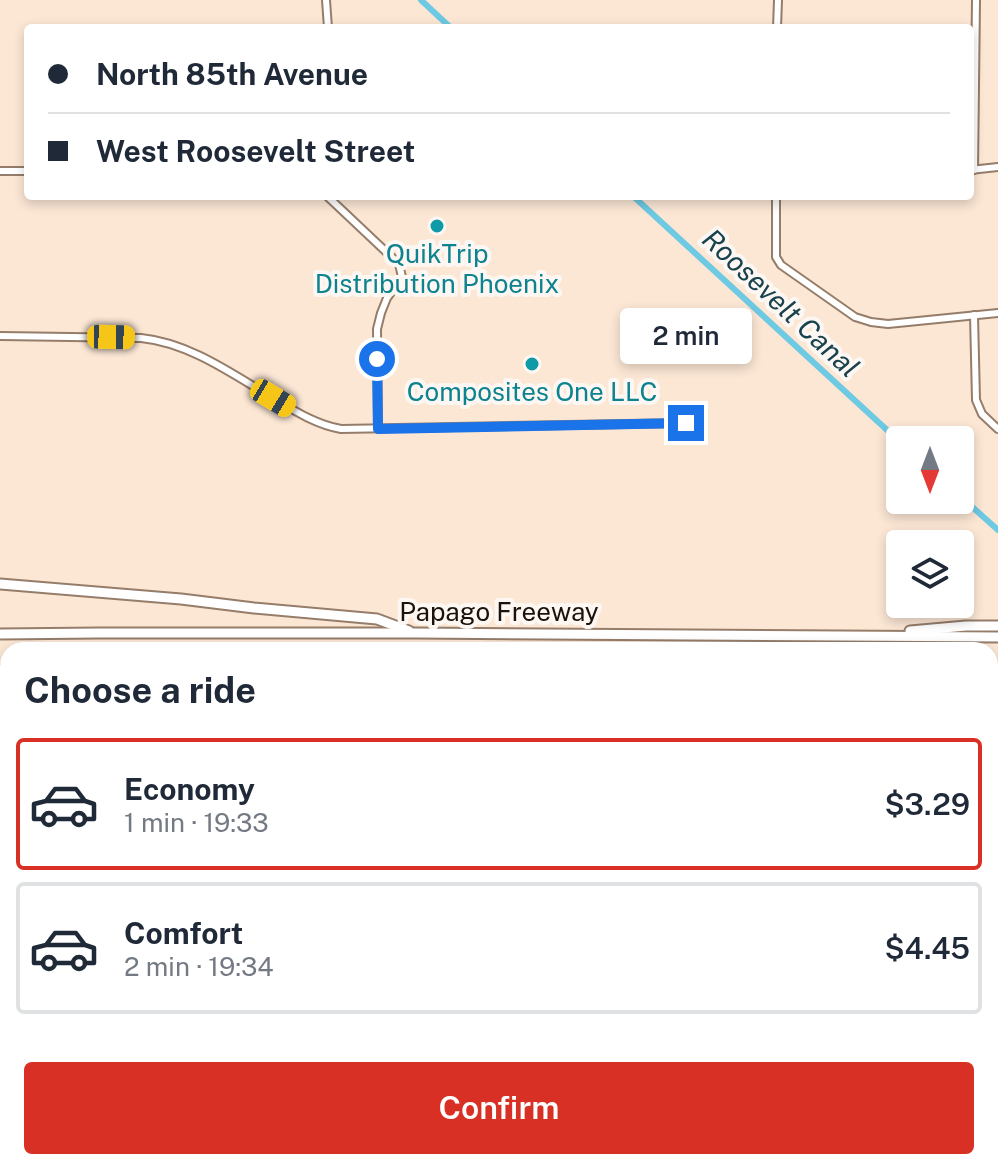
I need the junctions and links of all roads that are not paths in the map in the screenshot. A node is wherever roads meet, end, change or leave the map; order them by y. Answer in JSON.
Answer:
{"nodes":[{"id":1,"x":326,"y":0,"type":"edge"},
{"id":2,"x":778,"y":0,"type":"edge"},
{"id":3,"x":976,"y":0,"type":"edge"},
{"id":4,"x":328,"y":24,"type":"edge"},
{"id":5,"x":777,"y":24,"type":"edge"},
{"id":6,"x":974,"y":85,"type":"edge"},
{"id":7,"x":998,"y":167,"type":"edge"},
{"id":8,"x":974,"y":170,"type":"edge"},
{"id":9,"x":0,"y":171,"type":"edge"},
{"id":10,"x":24,"y":171,"type":"edge"},
{"id":11,"x":331,"y":200,"type":"edge"},
{"id":12,"x":776,"y":200,"type":"edge"},
{"id":13,"x":998,"y":313,"type":"edge"},
{"id":14,"x":974,"y":315,"type":"junction"},
{"id":15,"x":0,"y":336,"type":"edge"},
{"id":16,"x":686,"y":423,"type":"dead end"},
{"id":17,"x":378,"y":429,"type":"junction"},
{"id":18,"x":998,"y":429,"type":"edge"},
{"id":19,"x":0,"y":584,"type":"edge"},
{"id":20,"x":998,"y":626,"type":"edge"},
{"id":21,"x":415,"y":633,"type":"junction"},
{"id":22,"x":0,"y":634,"type":"edge"},
{"id":23,"x":855,"y":635,"type":"junction"},
{"id":24,"x":998,"y":637,"type":"edge"}],
"edges":[{"from":1,"to":4,"type":"street"},
{"from":2,"to":5,"type":"street"},
{"from":3,"to":6,"type":"street"},
{"from":7,"to":8,"type":"street"},
{"from":9,"to":10,"type":"street"},
{"from":11,"to":17,"type":"street"},
{"from":12,"to":14,"type":"street"},
{"from":13,"to":14,"type":"street"},
{"from":14,"to":18,"type":"street"},
{"from":15,"to":17,"type":"street"},
{"from":16,"to":17,"type":"street"},
{"from":19,"to":21,"type":"highway"},
{"from":20,"to":23,"type":"highway"},
{"from":21,"to":22,"type":"highway","name":"Papago Freeway"},
{"from":21,"to":23,"type":"highway","name":"Papago Freeway"},
{"from":23,"to":24,"type":"highway","name":"Papago Freeway"}]}
